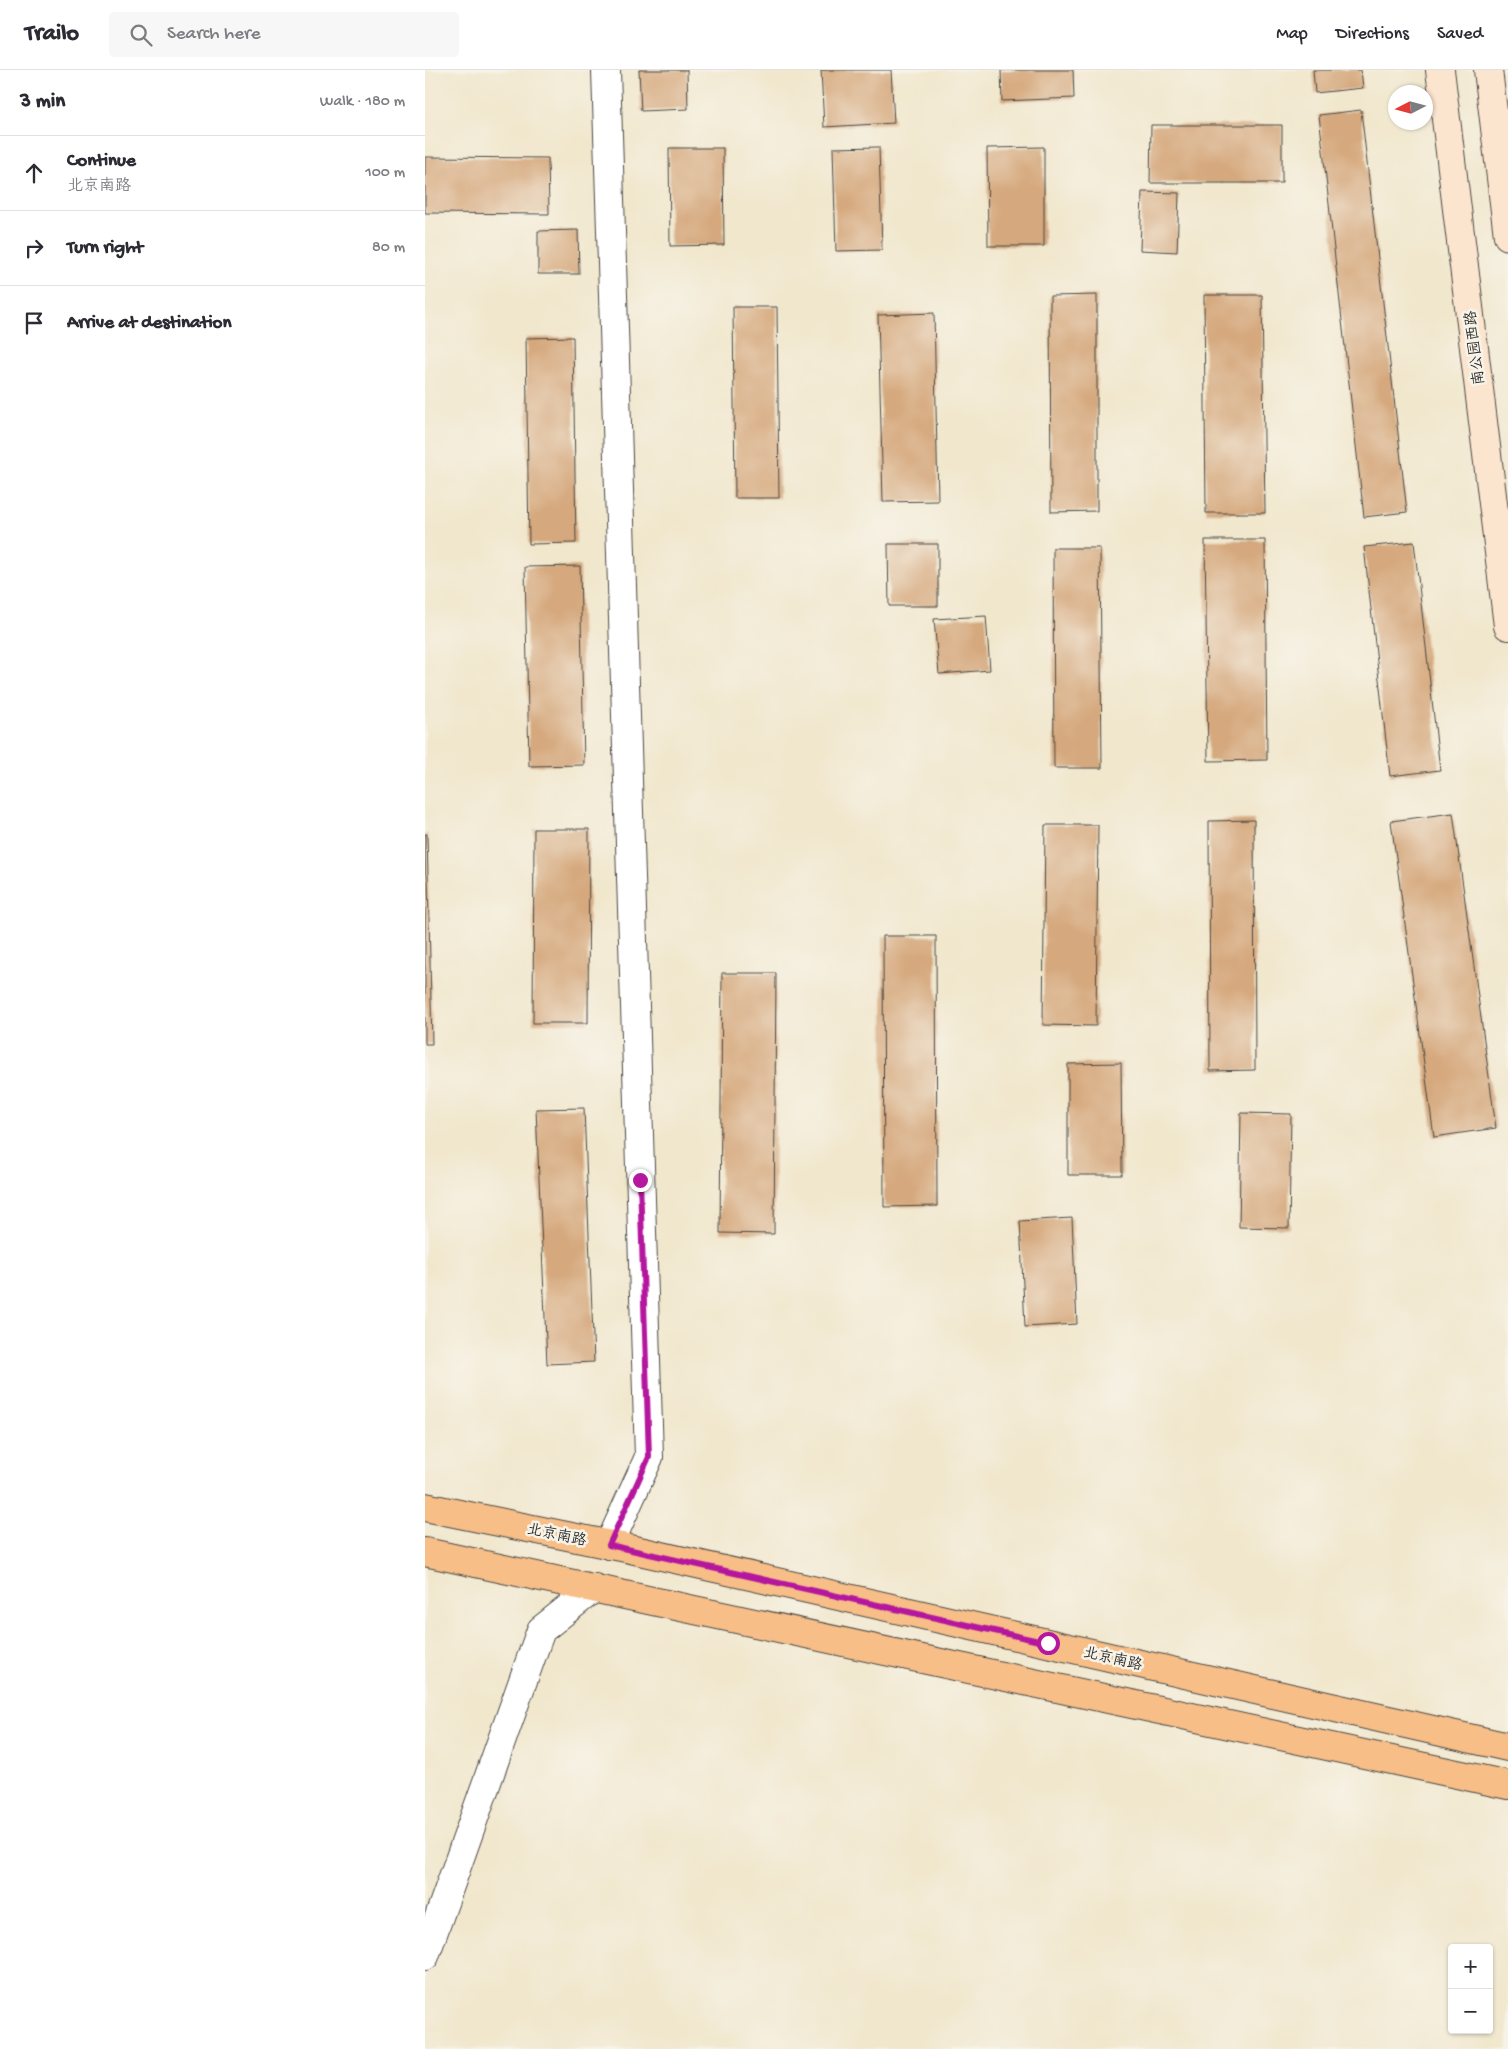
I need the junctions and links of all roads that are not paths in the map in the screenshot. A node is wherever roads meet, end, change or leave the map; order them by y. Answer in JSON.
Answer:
{"nodes":[{"id":1,"x":606,"y":70,"type":"edge"},
{"id":2,"x":1441,"y":70,"type":"edge"},
{"id":3,"x":1488,"y":70,"type":"edge"},
{"id":4,"x":1508,"y":236,"type":"edge"},
{"id":5,"x":1508,"y":626,"type":"edge"},
{"id":6,"x":425,"y":1507,"type":"edge"},
{"id":7,"x":609,"y":1545,"type":"junction"},
{"id":8,"x":425,"y":1552,"type":"edge"},
{"id":9,"x":594,"y":1588,"type":"junction"},
{"id":10,"x":1508,"y":1747,"type":"edge"},
{"id":11,"x":1508,"y":1784,"type":"edge"},
{"id":12,"x":425,"y":1956,"type":"edge"}],
"edges":[{"from":1,"to":7,"type":"street"},
{"from":2,"to":5,"type":"main road","name":"南公园西路"},
{"from":3,"to":4,"type":"main road"},
{"from":6,"to":7,"type":"main road","name":"北京南路"},
{"from":7,"to":10,"type":"main road","name":"北京南路"},
{"from":8,"to":9,"type":"main road"},
{"from":9,"to":11,"type":"main road"},
{"from":9,"to":12,"type":"street"}]}
